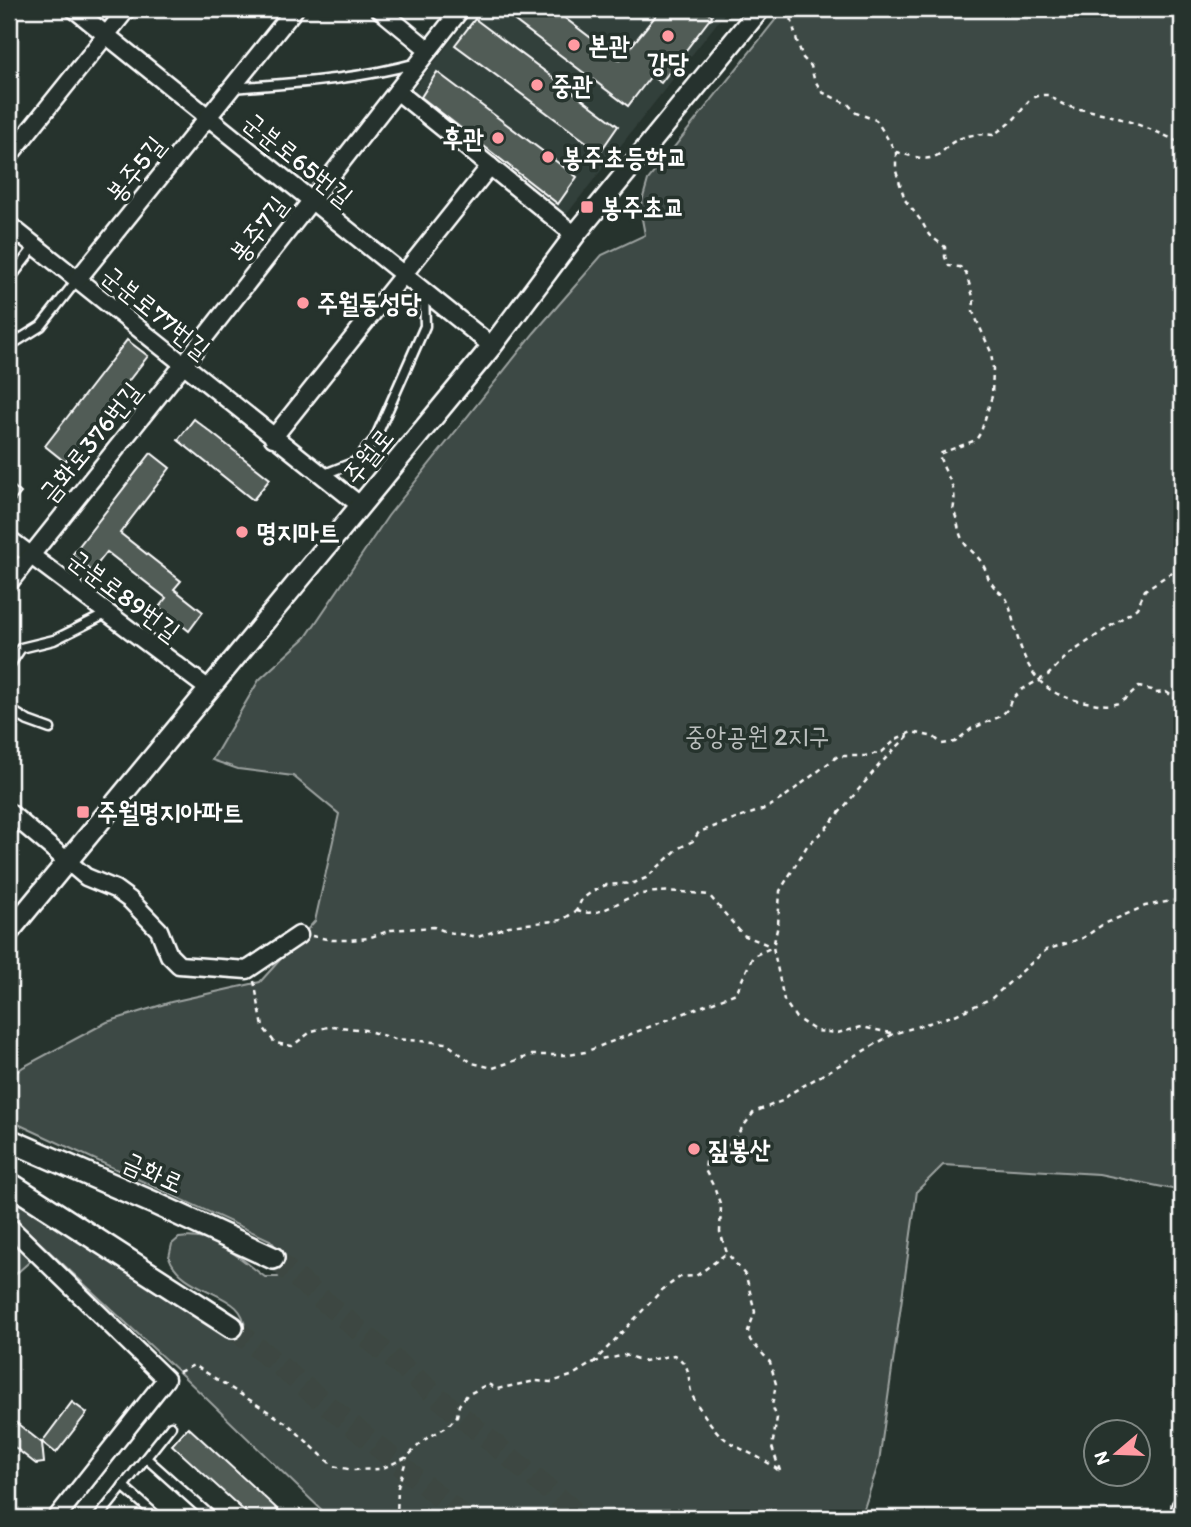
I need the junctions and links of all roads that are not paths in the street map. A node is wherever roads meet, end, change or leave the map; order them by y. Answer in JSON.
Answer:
{"nodes":[{"id":1,"x":74,"y":9,"type":"edge"},
{"id":2,"x":127,"y":9,"type":"edge"},
{"id":3,"x":295,"y":9,"type":"edge"},
{"id":4,"x":379,"y":9,"type":"edge"},
{"id":5,"x":461,"y":9,"type":"edge"},
{"id":6,"x":760,"y":9,"type":"edge"},
{"id":7,"x":106,"y":35,"type":"junction"},
{"id":8,"x":424,"y":56,"type":"junction"},
{"id":9,"x":232,"y":88,"type":"junction"},
{"id":10,"x":397,"y":91,"type":"junction"},
{"id":11,"x":208,"y":117,"type":"junction"},
{"id":12,"x":9,"y":156,"type":"edge"},
{"id":13,"x":490,"y":166,"type":"junction"},
{"id":14,"x":311,"y":201,"type":"junction"},
{"id":15,"x":9,"y":225,"type":"edge"},
{"id":16,"x":575,"y":235,"type":"junction"},
{"id":17,"x":36,"y":246,"type":"junction"},
{"id":18,"x":403,"y":275,"type":"junction"},
{"id":19,"x":9,"y":280,"type":"edge"},
{"id":20,"x":78,"y":280,"type":"junction"},
{"id":21,"x":424,"y":292,"type":"junction"},
{"id":22,"x":9,"y":346,"type":"edge"},
{"id":23,"x":492,"y":346,"type":"junction"},
{"id":24,"x":183,"y":365,"type":"junction"},
{"id":25,"x":273,"y":438,"type":"junction"},
{"id":26,"x":322,"y":475,"type":"junction"},
{"id":27,"x":361,"y":506,"type":"junction"},
{"id":28,"x":9,"y":539,"type":"edge"},
{"id":29,"x":30,"y":556,"type":"junction"},
{"id":30,"x":9,"y":583,"type":"edge"},
{"id":31,"x":108,"y":613,"type":"junction"},
{"id":32,"x":9,"y":666,"type":"edge"},
{"id":33,"x":210,"y":690,"type":"junction"},
{"id":34,"x":9,"y":709,"type":"edge"},
{"id":35,"x":50,"y":729,"type":"dead end"},
{"id":36,"x":9,"y":812,"type":"edge"},
{"id":37,"x":66,"y":862,"type":"junction"},
{"id":38,"x":9,"y":932,"type":"edge"},
{"id":39,"x":299,"y":935,"type":"road end"},
{"id":40,"x":9,"y":1140,"type":"edge"},
{"id":41,"x":9,"y":1183,"type":"edge"},
{"id":42,"x":9,"y":1226,"type":"edge"},
{"id":43,"x":273,"y":1258,"type":"tunnel mouth"},
{"id":44,"x":232,"y":1327,"type":"tunnel mouth"},
{"id":45,"x":171,"y":1426,"type":"dead end"},
{"id":46,"x":146,"y":1458,"type":"junction"},
{"id":47,"x":123,"y":1486,"type":"junction"},
{"id":48,"x":1182,"y":1507,"type":"edge"},
{"id":49,"x":56,"y":1518,"type":"edge"},
{"id":50,"x":98,"y":1518,"type":"edge"},
{"id":51,"x":159,"y":1518,"type":"edge"},
{"id":52,"x":212,"y":1518,"type":"edge"},
{"id":53,"x":1181,"y":1518,"type":"edge"}],
"edges":[{"from":1,"to":7,"type":"street","name":"군분로65번길"},
{"from":2,"to":7,"type":"street"},
{"from":3,"to":9,"type":"street","name":"봉주5길"},
{"from":4,"to":8,"type":"street"},
{"from":5,"to":8,"type":"street","name":"봉주7길"},
{"from":6,"to":16,"type":"street","name":"주월로"},
{"from":7,"to":11,"type":"street","name":"군분로65번길"},
{"from":7,"to":12,"type":"street"},
{"from":8,"to":9,"type":"lane"},
{"from":8,"to":10,"type":"street","name":"봉주7길"},
{"from":9,"to":11,"type":"street","name":"봉주5길"},
{"from":10,"to":13,"type":"street"},
{"from":10,"to":14,"type":"street","name":"봉주7길"},
{"from":11,"to":14,"type":"street","name":"군분로65번길"},
{"from":11,"to":20,"type":"street","name":"봉주5길"},
{"from":13,"to":16,"type":"street"},
{"from":13,"to":18,"type":"street"},
{"from":14,"to":18,"type":"street","name":"군분로65번길"},
{"from":14,"to":24,"type":"street","name":"봉주7길"},
{"from":15,"to":17,"type":"street","name":"군분로77번길"},
{"from":16,"to":23,"type":"street","name":"주월로"},
{"from":17,"to":19,"type":"lane"},
{"from":17,"to":20,"type":"street","name":"군분로77번길"},
{"from":18,"to":21,"type":"street","name":"군분로65번길"},
{"from":18,"to":25,"type":"street"},
{"from":20,"to":22,"type":"lane"},
{"from":20,"to":24,"type":"street","name":"군분로77번길"},
{"from":21,"to":23,"type":"street","name":"군분로65번길"},
{"from":21,"to":26,"type":"lane"},
{"from":23,"to":27,"type":"street","name":"주월로"},
{"from":24,"to":25,"type":"street","name":"군분로77번길"},
{"from":24,"to":29,"type":"street","name":"금화로376번길"},
{"from":25,"to":26,"type":"street","name":"군분로77번길"},
{"from":26,"to":27,"type":"street","name":"군분로77번길"},
{"from":27,"to":33,"type":"street","name":"주월로"},
{"from":28,"to":29,"type":"street","name":"군분로89번길"},
{"from":29,"to":30,"type":"street","name":"금화로376번길"},
{"from":29,"to":31,"type":"street","name":"군분로89번길"},
{"from":31,"to":32,"type":"lane"},
{"from":31,"to":33,"type":"street","name":"군분로89번길"},
{"from":33,"to":37,"type":"street","name":"주월로"},
{"from":34,"to":35,"type":"lane"},
{"from":36,"to":37,"type":"street"},
{"from":37,"to":38,"type":"street","name":"주월로"},
{"from":37,"to":39,"type":"street"},
{"from":40,"to":43,"type":"main road","name":"금화로"},
{"from":41,"to":44,"type":"main road"},
{"from":42,"to":49,"type":"street"},
{"from":45,"to":46,"type":"lane"},
{"from":46,"to":47,"type":"lane"},
{"from":46,"to":52,"type":"lane"},
{"from":47,"to":50,"type":"lane"},
{"from":47,"to":51,"type":"lane"},
{"from":48,"to":53,"type":"street"}]}
